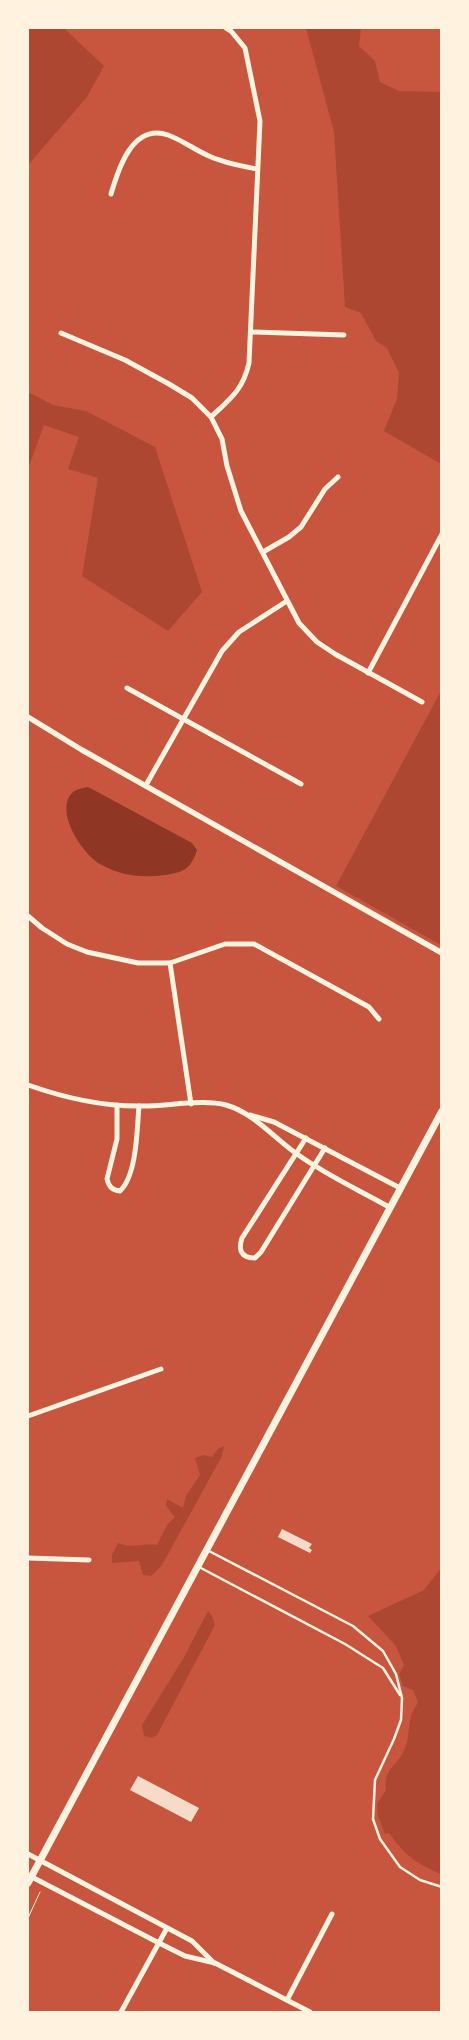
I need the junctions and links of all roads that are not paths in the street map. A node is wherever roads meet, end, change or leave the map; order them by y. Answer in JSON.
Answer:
{"nodes":[{"id":1,"x":226,"y":28,"type":"edge"},
{"id":2,"x":257,"y":169,"type":"junction"},
{"id":3,"x":111,"y":194,"type":"dead end"},
{"id":4,"x":251,"y":332,"type":"junction"},
{"id":5,"x":61,"y":333,"type":"dead end"},
{"id":6,"x":344,"y":336,"type":"dead end"},
{"id":7,"x":211,"y":417,"type":"junction"},
{"id":8,"x":338,"y":477,"type":"dead end"},
{"id":9,"x":442,"y":534,"type":"edge"},
{"id":10,"x":263,"y":552,"type":"junction"},
{"id":11,"x":287,"y":601,"type":"junction"},
{"id":12,"x":368,"y":673,"type":"junction"},
{"id":13,"x":127,"y":688,"type":"dead end"},
{"id":14,"x":422,"y":702,"type":"dead end"},
{"id":15,"x":28,"y":717,"type":"edge"},
{"id":16,"x":183,"y":719,"type":"junction"},
{"id":17,"x":301,"y":784,"type":"dead end"},
{"id":18,"x":146,"y":785,"type":"junction"},
{"id":19,"x":28,"y":916,"type":"edge"},
{"id":20,"x":442,"y":953,"type":"edge"},
{"id":21,"x":170,"y":963,"type":"junction"},
{"id":22,"x":379,"y":1019,"type":"dead end"},
{"id":23,"x":28,"y":1085,"type":"edge"},
{"id":24,"x":191,"y":1104,"type":"junction"},
{"id":25,"x":117,"y":1105,"type":"junction"},
{"id":26,"x":139,"y":1106,"type":"junction"},
{"id":27,"x":442,"y":1111,"type":"edge"},
{"id":28,"x":248,"y":1114,"type":"junction"},
{"id":29,"x":306,"y":1138,"type":"junction"},
{"id":30,"x":325,"y":1148,"type":"junction"},
{"id":31,"x":297,"y":1154,"type":"junction"},
{"id":32,"x":314,"y":1165,"type":"junction"},
{"id":33,"x":400,"y":1188,"type":"junction"},
{"id":34,"x":389,"y":1207,"type":"junction"},
{"id":35,"x":161,"y":1369,"type":"dead end"},
{"id":36,"x":28,"y":1416,"type":"edge"},
{"id":37,"x":207,"y":1550,"type":"junction"},
{"id":38,"x":28,"y":1558,"type":"edge"},
{"id":39,"x":89,"y":1560,"type":"dead end"},
{"id":40,"x":198,"y":1566,"type":"junction"},
{"id":41,"x":402,"y":1698,"type":"junction"},
{"id":42,"x":28,"y":1854,"type":"edge"},
{"id":43,"x":40,"y":1861,"type":"junction"},
{"id":44,"x":29,"y":1878,"type":"edge"},
{"id":45,"x":442,"y":1887,"type":"edge"},
{"id":46,"x":332,"y":1914,"type":"dead end"},
{"id":47,"x":167,"y":1928,"type":"junction"},
{"id":48,"x":159,"y":1943,"type":"junction"},
{"id":49,"x":215,"y":1963,"type":"junction"},
{"id":50,"x":287,"y":2000,"type":"junction"},
{"id":51,"x":121,"y":2012,"type":"edge"},
{"id":52,"x":310,"y":2012,"type":"edge"}],
"edges":[{"from":1,"to":2,"type":"street"},
{"from":2,"to":3,"type":"street"},
{"from":2,"to":4,"type":"street"},
{"from":4,"to":6,"type":"street"},
{"from":4,"to":7,"type":"street"},
{"from":5,"to":7,"type":"street"},
{"from":7,"to":10,"type":"street"},
{"from":8,"to":10,"type":"street"},
{"from":9,"to":12,"type":"street"},
{"from":10,"to":11,"type":"street"},
{"from":11,"to":12,"type":"street"},
{"from":11,"to":16,"type":"street"},
{"from":12,"to":14,"type":"street"},
{"from":13,"to":16,"type":"street"},
{"from":15,"to":18,"type":"street"},
{"from":16,"to":17,"type":"street"},
{"from":16,"to":18,"type":"street"},
{"from":18,"to":20,"type":"street"},
{"from":19,"to":21,"type":"street"},
{"from":21,"to":22,"type":"street"},
{"from":21,"to":24,"type":"street"},
{"from":23,"to":25,"type":"street"},
{"from":24,"to":26,"type":"street"},
{"from":24,"to":28,"type":"street"},
{"from":25,"to":26,"type":"street"},
{"from":25,"to":26,"type":"street"},
{"from":27,"to":33,"type":"main road"},
{"from":28,"to":29,"type":"street"},
{"from":28,"to":31,"type":"street"},
{"from":29,"to":30,"type":"street"},
{"from":29,"to":31,"type":"street"},
{"from":30,"to":32,"type":"street"},
{"from":30,"to":33,"type":"street"},
{"from":31,"to":32,"type":"street"},
{"from":31,"to":32,"type":"street"},
{"from":32,"to":34,"type":"street"},
{"from":33,"to":34,"type":"main road"},
{"from":34,"to":37,"type":"main road"},
{"from":35,"to":36,"type":"street"},
{"from":37,"to":40,"type":"main road"},
{"from":37,"to":41,"type":"lane"},
{"from":38,"to":39,"type":"street"},
{"from":40,"to":41,"type":"lane"},
{"from":40,"to":43,"type":"main road"},
{"from":41,"to":45,"type":"lane"},
{"from":42,"to":43,"type":"street"},
{"from":43,"to":44,"type":"main road"},
{"from":43,"to":47,"type":"street"},
{"from":44,"to":48,"type":"street"},
{"from":46,"to":50,"type":"street"},
{"from":47,"to":48,"type":"street"},
{"from":47,"to":49,"type":"street"},
{"from":48,"to":49,"type":"street"},
{"from":48,"to":51,"type":"street"},
{"from":49,"to":50,"type":"street"},
{"from":50,"to":52,"type":"street"}]}
